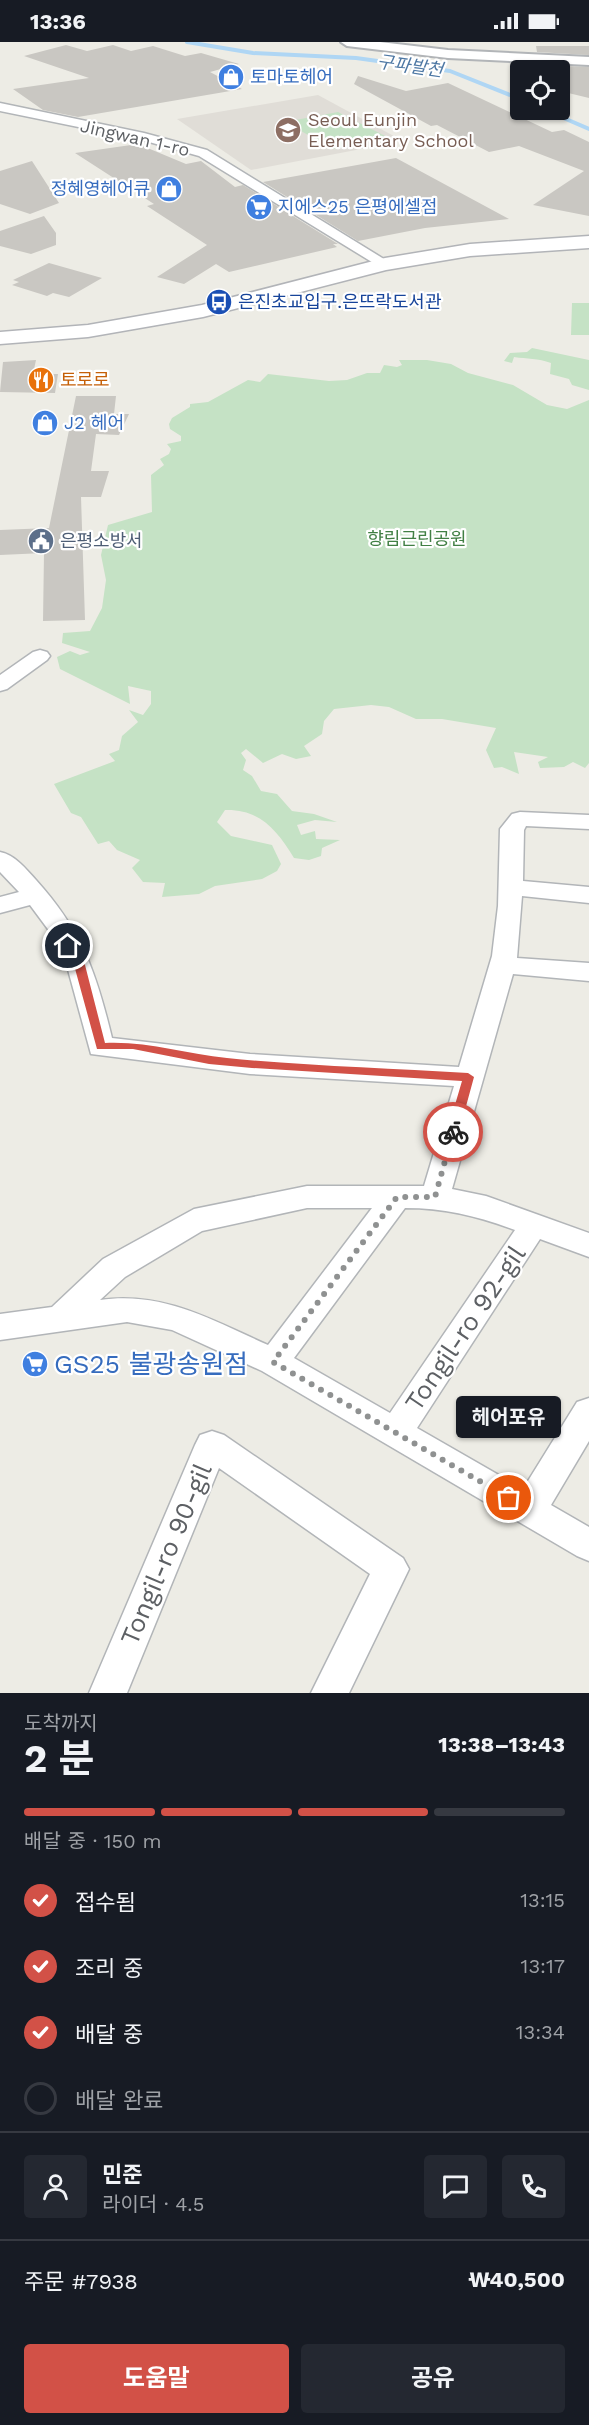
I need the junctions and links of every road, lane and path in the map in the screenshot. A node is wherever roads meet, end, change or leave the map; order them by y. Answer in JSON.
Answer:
{"nodes":[{"id":1,"x":347,"y":42,"type":"edge"},
{"id":2,"x":589,"y":61,"type":"edge"},
{"id":3,"x":0,"y":107,"type":"edge"},
{"id":4,"x":589,"y":242,"type":"edge"},
{"id":5,"x":385,"y":264,"type":"junction"},
{"id":6,"x":0,"y":338,"type":"edge"},
{"id":7,"x":40,"y":656,"type":"dead end"},
{"id":8,"x":0,"y":686,"type":"edge"},
{"id":9,"x":589,"y":822,"type":"edge"},
{"id":10,"x":0,"y":859,"type":"edge"},
{"id":11,"x":510,"y":887,"type":"junction"},
{"id":12,"x":36,"y":895,"type":"junction"},
{"id":13,"x":589,"y":895,"type":"edge"},
{"id":14,"x":0,"y":905,"type":"edge"},
{"id":15,"x":502,"y":965,"type":"junction"},
{"id":16,"x":589,"y":972,"type":"edge"},
{"id":17,"x":468,"y":1077,"type":"junction"},
{"id":18,"x":397,"y":1197,"type":"junction"},
{"id":19,"x":435,"y":1197,"type":"junction"},
{"id":20,"x":534,"y":1225,"type":"junction"},
{"id":21,"x":589,"y":1245,"type":"edge"},
{"id":22,"x":61,"y":1318,"type":"junction"},
{"id":23,"x":0,"y":1327,"type":"edge"},
{"id":24,"x":273,"y":1362,"type":"junction"},
{"id":25,"x":589,"y":1412,"type":"edge"},
{"id":26,"x":396,"y":1432,"type":"junction"},
{"id":27,"x":528,"y":1510,"type":"junction"},
{"id":28,"x":589,"y":1545,"type":"edge"},
{"id":29,"x":108,"y":1693,"type":"edge"},
{"id":30,"x":330,"y":1693,"type":"edge"}],
"edges":[{"from":1,"to":2,"type":"street"},
{"from":3,"to":5,"type":"street","name":"Jingwan 1-ro"},
{"from":4,"to":5,"type":"main road"},
{"from":5,"to":6,"type":"main road"},
{"from":7,"to":8,"type":"street"},
{"from":9,"to":11,"type":"street"},
{"from":10,"to":12,"type":"street"},
{"from":11,"to":13,"type":"street"},
{"from":11,"to":15,"type":"street"},
{"from":12,"to":14,"type":"street"},
{"from":12,"to":17,"type":"street"},
{"from":15,"to":16,"type":"street"},
{"from":15,"to":17,"type":"street"},
{"from":17,"to":19,"type":"street"},
{"from":18,"to":19,"type":"street"},
{"from":18,"to":22,"type":"street"},
{"from":18,"to":24,"type":"street"},
{"from":19,"to":20,"type":"street"},
{"from":20,"to":21,"type":"street"},
{"from":20,"to":26,"type":"street","name":"Tongil-ro 92-gil"},
{"from":22,"to":23,"type":"street","name":"Tongil-ro 92-gil"},
{"from":22,"to":24,"type":"street","name":"Tongil-ro 92-gil"},
{"from":24,"to":26,"type":"street","name":"Tongil-ro 92-gil"},
{"from":25,"to":27,"type":"street"},
{"from":26,"to":27,"type":"street","name":"Tongil-ro 92-gil"},
{"from":27,"to":28,"type":"street","name":"Tongil-ro 92-gil"},
{"from":29,"to":30,"type":"street","name":"Tongil-ro 90-gil"}]}
